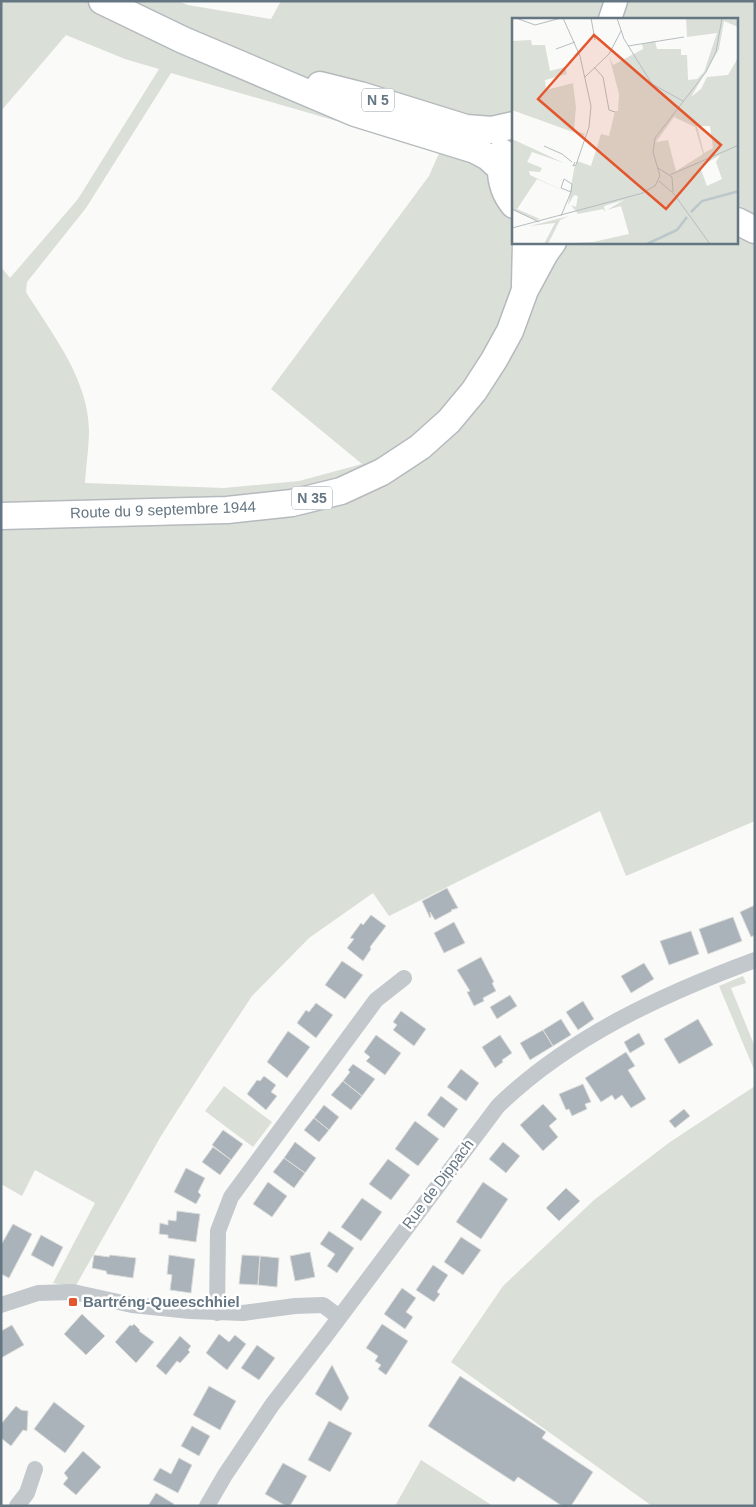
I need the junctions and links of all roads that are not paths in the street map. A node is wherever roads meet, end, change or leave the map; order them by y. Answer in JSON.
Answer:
{"nodes":[{"id":1,"x":102,"y":1,"type":"edge"},
{"id":2,"x":616,"y":1,"type":"edge"},
{"id":3,"x":610,"y":18,"type":"edge"},
{"id":4,"x":242,"y":65,"type":"junction"},
{"id":5,"x":512,"y":127,"type":"edge"},
{"id":6,"x":512,"y":130,"type":"edge"},
{"id":7,"x":500,"y":168,"type":"junction"},
{"id":8,"x":512,"y":202,"type":"edge"},
{"id":9,"x":738,"y":222,"type":"edge"},
{"id":10,"x":755,"y":230,"type":"edge"},
{"id":11,"x":738,"y":240,"type":"edge"},
{"id":12,"x":526,"y":244,"type":"edge"},
{"id":13,"x":552,"y":244,"type":"edge"},
{"id":14,"x":755,"y":248,"type":"edge"},
{"id":15,"x":525,"y":290,"type":"junction"},
{"id":16,"x":1,"y":516,"type":"edge"},
{"id":17,"x":755,"y":960,"type":"edge"},
{"id":18,"x":404,"y":978,"type":"dead end"},
{"id":19,"x":1,"y":1305,"type":"edge"},
{"id":20,"x":217,"y":1312,"type":"junction"},
{"id":21,"x":339,"y":1317,"type":"junction"},
{"id":22,"x":35,"y":1469,"type":"dead end"},
{"id":23,"x":17,"y":1506,"type":"edge"},
{"id":24,"x":207,"y":1506,"type":"edge"}],
"edges":[{"from":1,"to":4,"type":"main road","number":"N 5"},
{"from":2,"to":3,"type":"main road"},
{"from":4,"to":5,"type":"main road","number":"N 5"},
{"from":4,"to":7,"type":"main road","number":"N 5"},
{"from":6,"to":7,"type":"main road","number":"N 5"},
{"from":7,"to":8,"type":"main road","number":"N 5"},
{"from":9,"to":10,"type":"main road"},
{"from":11,"to":14,"type":"main road"},
{"from":12,"to":15,"type":"main road","number":"N 35"},
{"from":13,"to":15,"type":"main road","number":"N 35"},
{"from":15,"to":16,"type":"main road","name":"Route du 9 septembre 1944","number":"N 35"},
{"from":17,"to":21,"type":"street","name":"Rue de Dippach"},
{"from":18,"to":20,"type":"street"},
{"from":19,"to":20,"type":"street"},
{"from":20,"to":21,"type":"street"},
{"from":21,"to":24,"type":"street","name":"Rue de Dippach"},
{"from":22,"to":23,"type":"street"}]}
